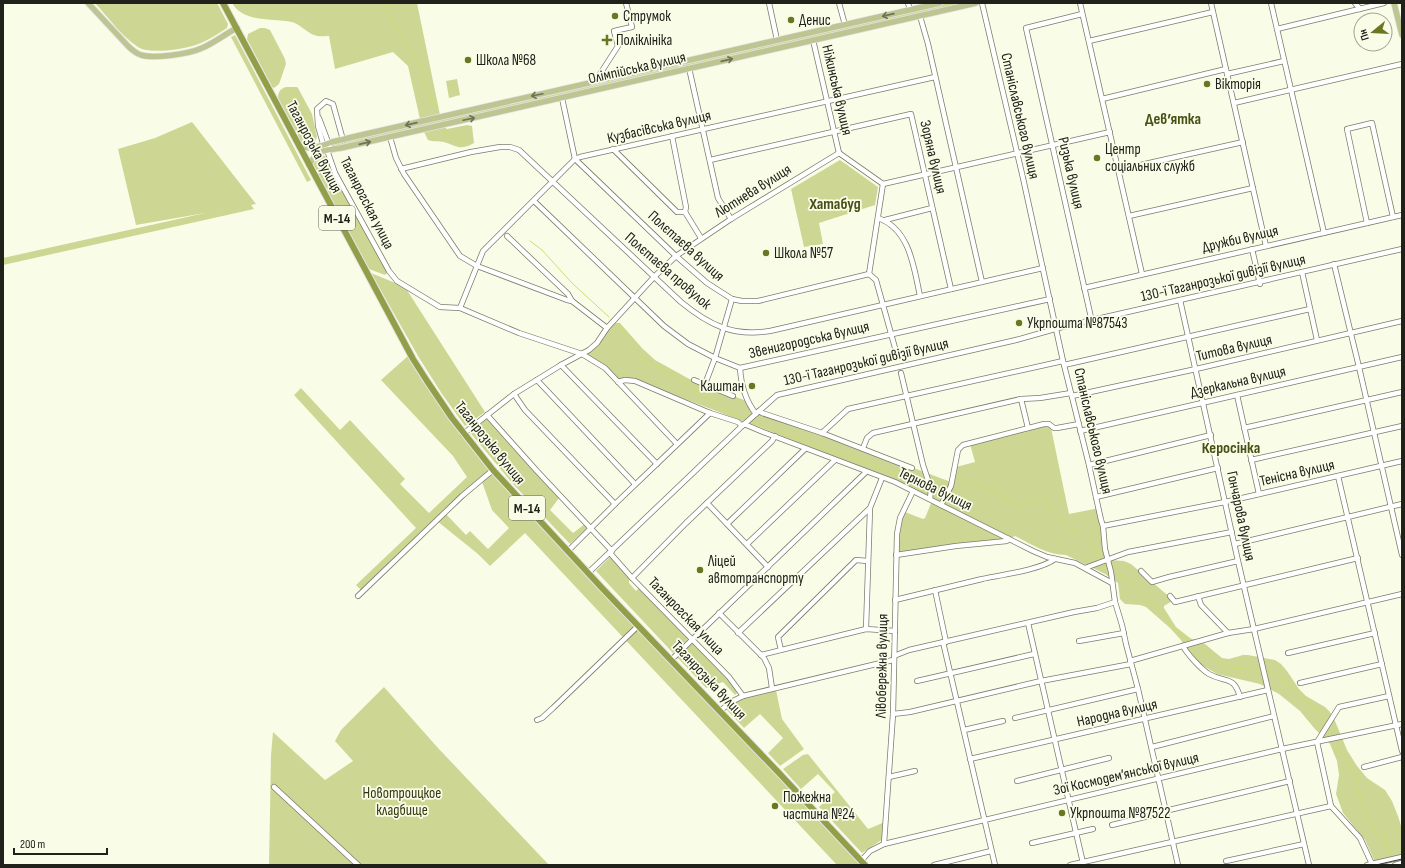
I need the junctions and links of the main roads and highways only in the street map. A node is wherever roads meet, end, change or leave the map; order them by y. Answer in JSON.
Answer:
{"nodes":[{"id":1,"x":88,"y":3,"type":"edge"},
{"id":2,"x":223,"y":3,"type":"edge"},
{"id":3,"x":940,"y":3,"type":"edge"},
{"id":4,"x":976,"y":3,"type":"edge"},
{"id":5,"x":1394,"y":3,"type":"edge"},
{"id":6,"x":237,"y":28,"type":"junction"},
{"id":7,"x":811,"y":32,"type":"junction"},
{"id":8,"x":1402,"y":35,"type":"edge"},
{"id":9,"x":813,"y":40,"type":"junction"},
{"id":10,"x":560,"y":90,"type":"junction"},
{"id":11,"x":562,"y":98,"type":"junction"},
{"id":12,"x":388,"y":130,"type":"junction"},
{"id":13,"x":390,"y":137,"type":"junction"},
{"id":14,"x":299,"y":146,"type":"junction"},
{"id":15,"x":325,"y":148,"type":"junction"},
{"id":16,"x":303,"y":155,"type":"junction"},
{"id":17,"x":308,"y":165,"type":"junction"},
{"id":18,"x":863,"y":863,"type":"edge"}],
"edges":[{"from":1,"to":6,"type":"main road"},
{"from":2,"to":6,"type":"highway","name":"Таганрозька вулиця","number":"М-14"},
{"from":3,"to":7,"type":"main road","name":"Олімпійська вулиця","one_way":true},
{"from":4,"to":9,"type":"main road","name":"Олімпійська вулиця"},
{"from":5,"to":8,"type":"main road"},
{"from":6,"to":14,"type":"highway","name":"Таганрозька вулиця","number":"М-14"},
{"from":7,"to":9,"type":"main road","name":"Ніжинська вулиця"},
{"from":7,"to":10,"type":"main road","name":"Олімпійська вулиця"},
{"from":11,"to":9,"type":"main road","name":"Олімпійська вулиця","one_way":true},
{"from":10,"to":11,"type":"main road"},
{"from":10,"to":12,"type":"main road","name":"Олімпійська вулиця","one_way":true},
{"from":13,"to":11,"type":"main road","name":"Олімпійська вулиця","one_way":true},
{"from":12,"to":13,"type":"main road"},
{"from":12,"to":15,"type":"main road","name":"Олімпійська вулиця"},
{"from":15,"to":13,"type":"main road","name":"Олімпійська вулиця","one_way":true},
{"from":14,"to":15,"type":"main road","name":"Олімпійська вулиця"},
{"from":14,"to":16,"type":"highway","name":"Таганрозька вулиця","number":"М-14"},
{"from":15,"to":16,"type":"main road"},
{"from":15,"to":17,"type":"main road","name":"Олімпійська вулиця"},
{"from":16,"to":17,"type":"highway","name":"Таганрозька вулиця","number":"М-14"},
{"from":17,"to":18,"type":"highway","name":"Таганрозька вулиця","number":"М-14"}]}
